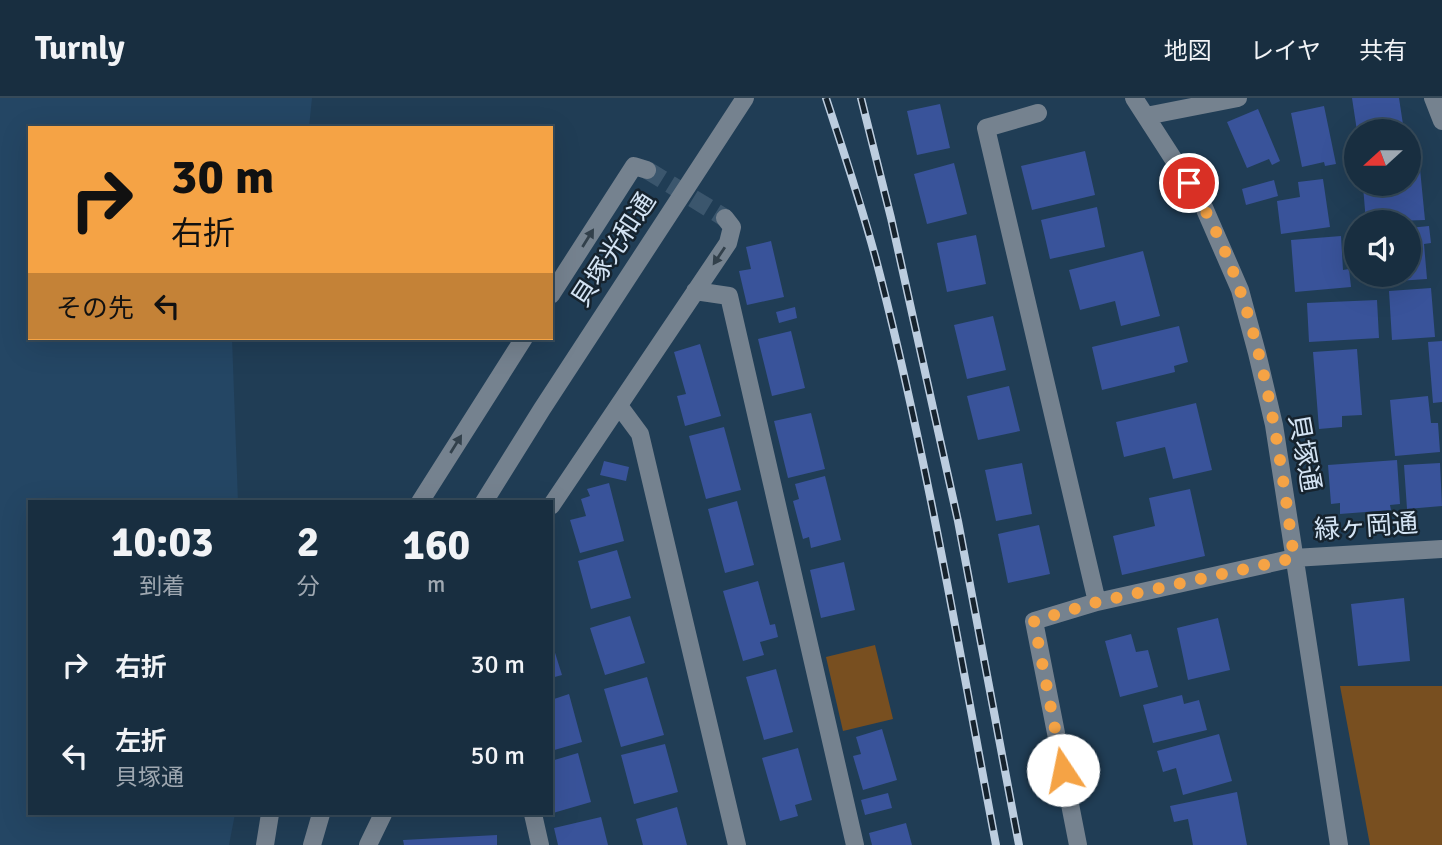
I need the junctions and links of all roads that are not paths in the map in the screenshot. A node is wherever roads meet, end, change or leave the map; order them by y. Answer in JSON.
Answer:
{"nodes":[{"id":1,"x":745,"y":98,"type":"edge"},
{"id":2,"x":1135,"y":98,"type":"edge"},
{"id":3,"x":1238,"y":98,"type":"edge"},
{"id":4,"x":1433,"y":98,"type":"edge"},
{"id":5,"x":1038,"y":113,"type":"dead end"},
{"id":6,"x":1146,"y":116,"type":"junction"},
{"id":7,"x":1442,"y":121,"type":"edge"},
{"id":8,"x":647,"y":170,"type":"dead end"},
{"id":9,"x":725,"y":218,"type":"dead end"},
{"id":10,"x":695,"y":291,"type":"junction"},
{"id":11,"x":553,"y":292,"type":"edge"},
{"id":12,"x":523,"y":340,"type":"edge"},
{"id":13,"x":620,"y":407,"type":"junction"},
{"id":14,"x":421,"y":500,"type":"edge"},
{"id":15,"x":485,"y":500,"type":"edge"},
{"id":16,"x":553,"y":503,"type":"edge"},
{"id":17,"x":1442,"y":549,"type":"edge"},
{"id":18,"x":1294,"y":558,"type":"junction"},
{"id":19,"x":1097,"y":602,"type":"junction"},
{"id":20,"x":270,"y":815,"type":"edge"},
{"id":21,"x":321,"y":815,"type":"edge"},
{"id":22,"x":383,"y":815,"type":"edge"},
{"id":23,"x":533,"y":815,"type":"edge"},
{"id":24,"x":265,"y":845,"type":"edge"},
{"id":25,"x":312,"y":845,"type":"edge"},
{"id":26,"x":368,"y":845,"type":"edge"},
{"id":27,"x":540,"y":845,"type":"edge"},
{"id":28,"x":737,"y":845,"type":"edge"},
{"id":29,"x":856,"y":845,"type":"edge"},
{"id":30,"x":1078,"y":845,"type":"edge"},
{"id":31,"x":1339,"y":845,"type":"edge"}],
"edges":[{"from":1,"to":15,"type":"street","name":"貝塚光和通"},
{"from":2,"to":6,"type":"street","name":"貝塚通"},
{"from":3,"to":6,"type":"street"},
{"from":4,"to":7,"type":"street"},
{"from":5,"to":19,"type":"street"},
{"from":6,"to":18,"type":"street","name":"貝塚通"},
{"from":11,"to":8,"type":"street","one_way":true},
{"from":9,"to":10,"type":"street","one_way":true},
{"from":10,"to":13,"type":"street"},
{"from":10,"to":29,"type":"street"},
{"from":14,"to":12,"type":"street","one_way":true},
{"from":13,"to":16,"type":"street"},
{"from":13,"to":28,"type":"street"},
{"from":17,"to":18,"type":"street","name":"緑ヶ岡通"},
{"from":18,"to":19,"type":"street","name":"緑ヶ岡通"},
{"from":18,"to":31,"type":"street","name":"貝塚通"},
{"from":19,"to":30,"type":"street","name":"緑ヶ岡通"},
{"from":20,"to":24,"type":"street"},
{"from":21,"to":25,"type":"street"},
{"from":22,"to":26,"type":"street"},
{"from":23,"to":27,"type":"street"}]}
